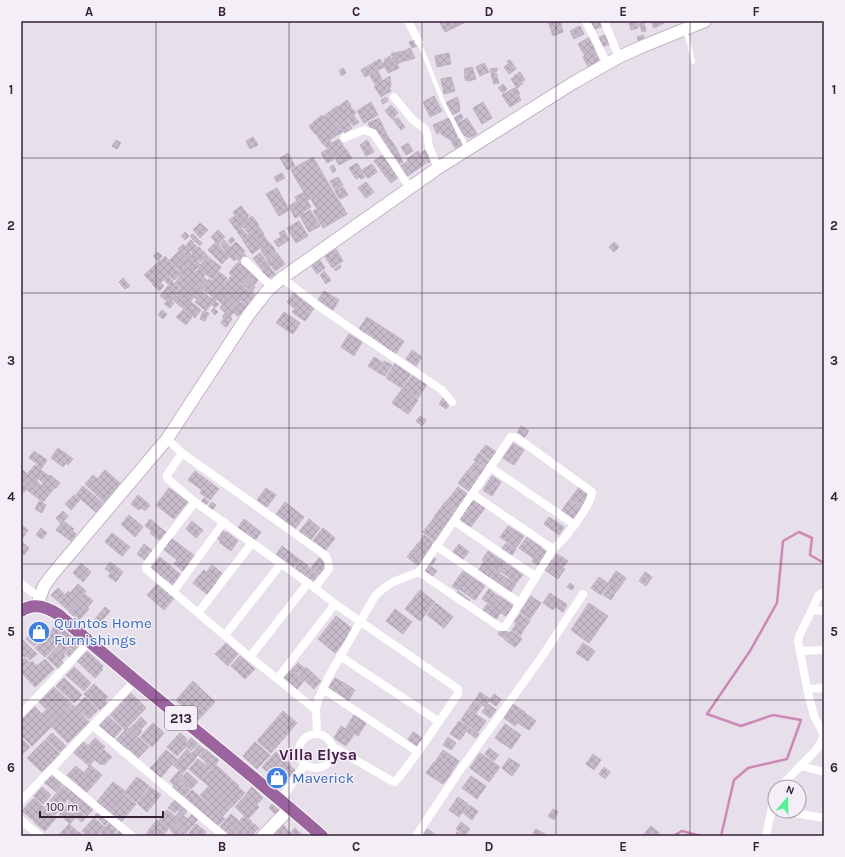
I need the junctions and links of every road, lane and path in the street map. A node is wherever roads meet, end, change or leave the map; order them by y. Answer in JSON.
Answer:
{"nodes":[{"id":1,"x":408,"y":21,"type":"edge"},
{"id":2,"x":586,"y":21,"type":"edge"},
{"id":3,"x":604,"y":21,"type":"edge"},
{"id":4,"x":705,"y":21,"type":"edge"},
{"id":5,"x":684,"y":29,"type":"junction"},
{"id":6,"x":419,"y":42,"type":"joint"},
{"id":7,"x":619,"y":57,"type":"junction"},
{"id":8,"x":693,"y":62,"type":"dead end"},
{"id":9,"x":607,"y":64,"type":"junction"},
{"id":10,"x":394,"y":97,"type":"dead end"},
{"id":11,"x":344,"y":138,"type":"dead end"},
{"id":12,"x":468,"y":148,"type":"junction"},
{"id":13,"x":438,"y":168,"type":"junction"},
{"id":14,"x":410,"y":188,"type":"junction"},
{"id":15,"x":245,"y":261,"type":"dead end"},
{"id":16,"x":282,"y":278,"type":"junction"},
{"id":17,"x":272,"y":287,"type":"junction"},
{"id":18,"x":452,"y":402,"type":"dead end"},
{"id":19,"x":167,"y":439,"type":"junction"},
{"id":20,"x":182,"y":453,"type":"junction"},
{"id":21,"x":490,"y":467,"type":"junction"},
{"id":22,"x":472,"y":494,"type":"junction"},
{"id":23,"x":195,"y":502,"type":"junction"},
{"id":24,"x":454,"y":521,"type":"junction"},
{"id":25,"x":224,"y":522,"type":"junction"},
{"id":26,"x":575,"y":524,"type":"junction"},
{"id":27,"x":252,"y":543,"type":"junction"},
{"id":28,"x":436,"y":546,"type":"junction"},
{"id":29,"x":553,"y":550,"type":"junction"},
{"id":30,"x":282,"y":564,"type":"junction"},
{"id":31,"x":419,"y":572,"type":"junction"},
{"id":32,"x":536,"y":577,"type":"junction"},
{"id":33,"x":308,"y":583,"type":"junction"},
{"id":34,"x":21,"y":584,"type":"edge"},
{"id":35,"x":315,"y":588,"type":"junction"},
{"id":36,"x":173,"y":592,"type":"junction"},
{"id":37,"x":824,"y":592,"type":"edge"},
{"id":38,"x":583,"y":594,"type":"dead end"},
{"id":39,"x":38,"y":601,"type":"junction"},
{"id":40,"x":520,"y":603,"type":"junction"},
{"id":41,"x":335,"y":604,"type":"junction"},
{"id":42,"x":812,"y":610,"type":"junction"},
{"id":43,"x":21,"y":611,"type":"edge"},
{"id":44,"x":824,"y":611,"type":"edge"},
{"id":45,"x":198,"y":612,"type":"junction"},
{"id":46,"x":361,"y":622,"type":"junction"},
{"id":47,"x":225,"y":635,"type":"junction"},
{"id":48,"x":89,"y":642,"type":"junction"},
{"id":49,"x":800,"y":650,"type":"junction"},
{"id":50,"x":824,"y":650,"type":"edge"},
{"id":51,"x":340,"y":656,"type":"junction"},
{"id":52,"x":250,"y":657,"type":"junction"},
{"id":53,"x":278,"y":678,"type":"junction"},
{"id":54,"x":135,"y":681,"type":"junction"},
{"id":55,"x":824,"y":688,"type":"edge"},
{"id":56,"x":323,"y":689,"type":"junction"},
{"id":57,"x":807,"y":689,"type":"junction"},
{"id":58,"x":316,"y":710,"type":"junction"},
{"id":59,"x":21,"y":714,"type":"edge"},
{"id":60,"x":438,"y":721,"type":"junction"},
{"id":61,"x":93,"y":726,"type":"junction"},
{"id":62,"x":317,"y":733,"type":"junction"},
{"id":63,"x":824,"y":734,"type":"edge"},
{"id":64,"x":333,"y":747,"type":"junction"},
{"id":65,"x":418,"y":752,"type":"junction"},
{"id":66,"x":305,"y":764,"type":"junction"},
{"id":67,"x":801,"y":766,"type":"junction"},
{"id":68,"x":51,"y":769,"type":"junction"},
{"id":69,"x":824,"y":772,"type":"edge"},
{"id":70,"x":788,"y":779,"type":"edge"},
{"id":71,"x":21,"y":801,"type":"edge"},
{"id":72,"x":286,"y":804,"type":"junction"},
{"id":73,"x":807,"y":815,"type":"edge"},
{"id":74,"x":824,"y":818,"type":"edge"},
{"id":75,"x":770,"y":819,"type":"edge"},
{"id":76,"x":21,"y":820,"type":"edge"},
{"id":77,"x":40,"y":836,"type":"edge"},
{"id":78,"x":132,"y":836,"type":"edge"},
{"id":79,"x":224,"y":836,"type":"edge"},
{"id":80,"x":263,"y":836,"type":"edge"},
{"id":81,"x":322,"y":836,"type":"edge"},
{"id":82,"x":416,"y":836,"type":"edge"},
{"id":83,"x":766,"y":836,"type":"edge"}],
"edges":[{"from":1,"to":6,"type":"street"},
{"from":2,"to":9,"type":"street"},
{"from":3,"to":7,"type":"street"},
{"from":4,"to":5,"type":"street"},
{"from":5,"to":7,"type":"street"},
{"from":5,"to":8,"type":"lane"},
{"from":6,"to":12,"type":"lane"},
{"from":7,"to":9,"type":"street"},
{"from":9,"to":12,"type":"street"},
{"from":10,"to":13,"type":"street"},
{"from":11,"to":14,"type":"street"},
{"from":12,"to":13,"type":"street"},
{"from":13,"to":14,"type":"street"},
{"from":14,"to":16,"type":"street"},
{"from":15,"to":17,"type":"street"},
{"from":16,"to":17,"type":"street"},
{"from":16,"to":18,"type":"street"},
{"from":17,"to":19,"type":"street"},
{"from":19,"to":20,"type":"street"},
{"from":19,"to":39,"type":"street"},
{"from":20,"to":23,"type":"street"},
{"from":20,"to":35,"type":"street"},
{"from":21,"to":22,"type":"street"},
{"from":21,"to":26,"type":"street"},
{"from":21,"to":26,"type":"street"},
{"from":22,"to":24,"type":"street"},
{"from":22,"to":29,"type":"street"},
{"from":23,"to":25,"type":"street"},
{"from":23,"to":36,"type":"street"},
{"from":24,"to":28,"type":"street"},
{"from":24,"to":32,"type":"street"},
{"from":25,"to":27,"type":"street"},
{"from":25,"to":36,"type":"street"},
{"from":26,"to":29,"type":"street"},
{"from":27,"to":30,"type":"street"},
{"from":27,"to":45,"type":"street"},
{"from":28,"to":31,"type":"street"},
{"from":28,"to":40,"type":"street"},
{"from":29,"to":32,"type":"street"},
{"from":30,"to":33,"type":"street"},
{"from":30,"to":47,"type":"street"},
{"from":31,"to":40,"type":"street"},
{"from":31,"to":46,"type":"street"},
{"from":32,"to":40,"type":"street"},
{"from":33,"to":35,"type":"street"},
{"from":33,"to":52,"type":"street"},
{"from":34,"to":39,"type":"street"},
{"from":35,"to":41,"type":"street"},
{"from":36,"to":45,"type":"street"},
{"from":37,"to":42,"type":"street"},
{"from":38,"to":82,"type":"street"},
{"from":39,"to":43,"type":"main road"},
{"from":39,"to":48,"type":"main road","number":"213"},
{"from":41,"to":46,"type":"street"},
{"from":41,"to":53,"type":"street"},
{"from":42,"to":44,"type":"street"},
{"from":42,"to":49,"type":"street"},
{"from":45,"to":47,"type":"street"},
{"from":46,"to":51,"type":"street"},
{"from":46,"to":60,"type":"street"},
{"from":47,"to":52,"type":"street"},
{"from":48,"to":54,"type":"main road","number":"213"},
{"from":48,"to":59,"type":"street"},
{"from":49,"to":50,"type":"street"},
{"from":49,"to":57,"type":"street"},
{"from":51,"to":56,"type":"street"},
{"from":51,"to":60,"type":"street"},
{"from":52,"to":53,"type":"street"},
{"from":53,"to":58,"type":"street"},
{"from":54,"to":61,"type":"street"},
{"from":54,"to":72,"type":"main road","number":"213"},
{"from":55,"to":57,"type":"street"},
{"from":56,"to":58,"type":"street"},
{"from":56,"to":65,"type":"street"},
{"from":57,"to":63,"type":"street"},
{"from":58,"to":62,"type":"street"},
{"from":60,"to":65,"type":"street"},
{"from":61,"to":68,"type":"street"},
{"from":61,"to":79,"type":"street"},
{"from":62,"to":64,"type":"street"},
{"from":62,"to":66,"type":"street"},
{"from":63,"to":67,"type":"street"},
{"from":64,"to":65,"type":"street"},
{"from":64,"to":66,"type":"street"},
{"from":66,"to":72,"type":"street"},
{"from":67,"to":69,"type":"street"},
{"from":67,"to":70,"type":"street"},
{"from":68,"to":71,"type":"street"},
{"from":68,"to":78,"type":"street"},
{"from":72,"to":80,"type":"street"},
{"from":72,"to":81,"type":"main road","number":"213"},
{"from":73,"to":74,"type":"street"},
{"from":75,"to":83,"type":"street"},
{"from":76,"to":77,"type":"street"}]}
